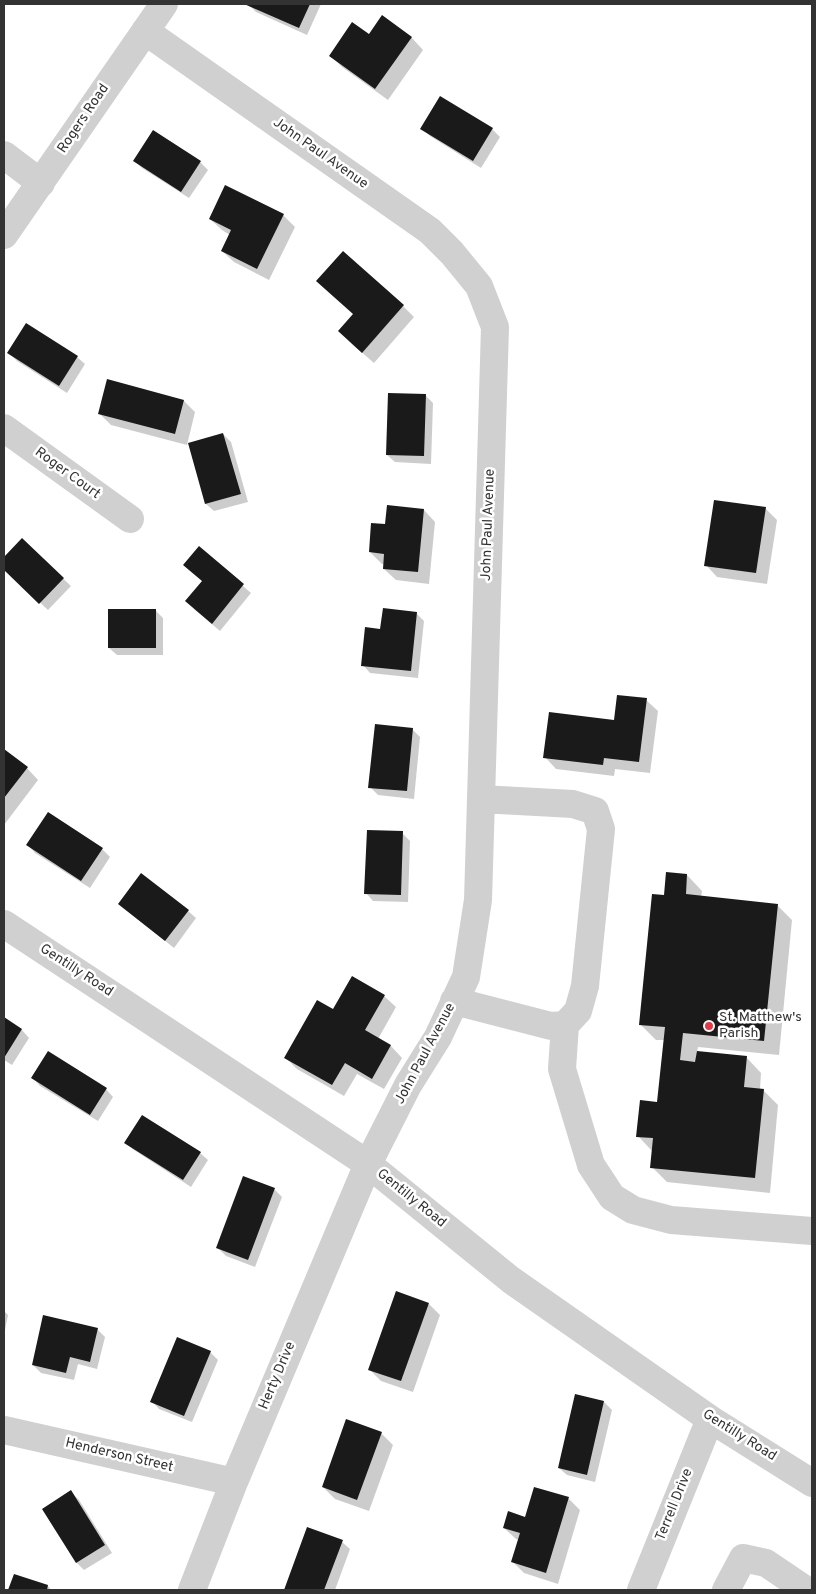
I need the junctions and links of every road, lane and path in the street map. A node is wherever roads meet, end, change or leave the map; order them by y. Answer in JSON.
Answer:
{"nodes":[{"id":1,"x":164,"y":4,"type":"edge"},
{"id":2,"x":145,"y":31,"type":"junction"},
{"id":3,"x":4,"y":155,"type":"edge"},
{"id":4,"x":41,"y":183,"type":"junction"},
{"id":5,"x":4,"y":235,"type":"edge"},
{"id":6,"x":4,"y":428,"type":"edge"},
{"id":7,"x":130,"y":520,"type":"dead end"},
{"id":8,"x":482,"y":799,"type":"junction"},
{"id":9,"x":4,"y":924,"type":"edge"},
{"id":10,"x":454,"y":1001,"type":"junction"},
{"id":11,"x":565,"y":1025,"type":"junction"},
{"id":12,"x":368,"y":1164,"type":"junction"},
{"id":13,"x":812,"y":1231,"type":"edge"},
{"id":14,"x":710,"y":1419,"type":"junction"},
{"id":15,"x":4,"y":1430,"type":"edge"},
{"id":16,"x":234,"y":1482,"type":"junction"},
{"id":17,"x":812,"y":1483,"type":"edge"},
{"id":18,"x":192,"y":1590,"type":"edge"},
{"id":19,"x":641,"y":1590,"type":"edge"},
{"id":20,"x":726,"y":1590,"type":"edge"},
{"id":21,"x":806,"y":1590,"type":"edge"}],
"edges":[{"from":1,"to":2,"type":"street","name":"Rogers Road"},
{"from":2,"to":4,"type":"street","name":"Rogers Road"},
{"from":2,"to":8,"type":"street","name":"John Paul Avenue"},
{"from":3,"to":4,"type":"street"},
{"from":4,"to":5,"type":"street","name":"Rogers Road"},
{"from":6,"to":7,"type":"street","name":"Roger Court"},
{"from":8,"to":10,"type":"street","name":"John Paul Avenue"},
{"from":8,"to":11,"type":"street"},
{"from":9,"to":12,"type":"street","name":"Gentilly Road"},
{"from":10,"to":11,"type":"street"},
{"from":10,"to":12,"type":"street","name":"John Paul Avenue"},
{"from":11,"to":13,"type":"street"},
{"from":12,"to":14,"type":"street","name":"Gentilly Road"},
{"from":12,"to":16,"type":"street","name":"Herty Drive"},
{"from":14,"to":17,"type":"street","name":"Gentilly Road"},
{"from":14,"to":19,"type":"street","name":"Terrell Drive"},
{"from":15,"to":16,"type":"street","name":"Henderson Street"},
{"from":16,"to":18,"type":"street","name":"Herty Drive"},
{"from":20,"to":21,"type":"street"}]}
